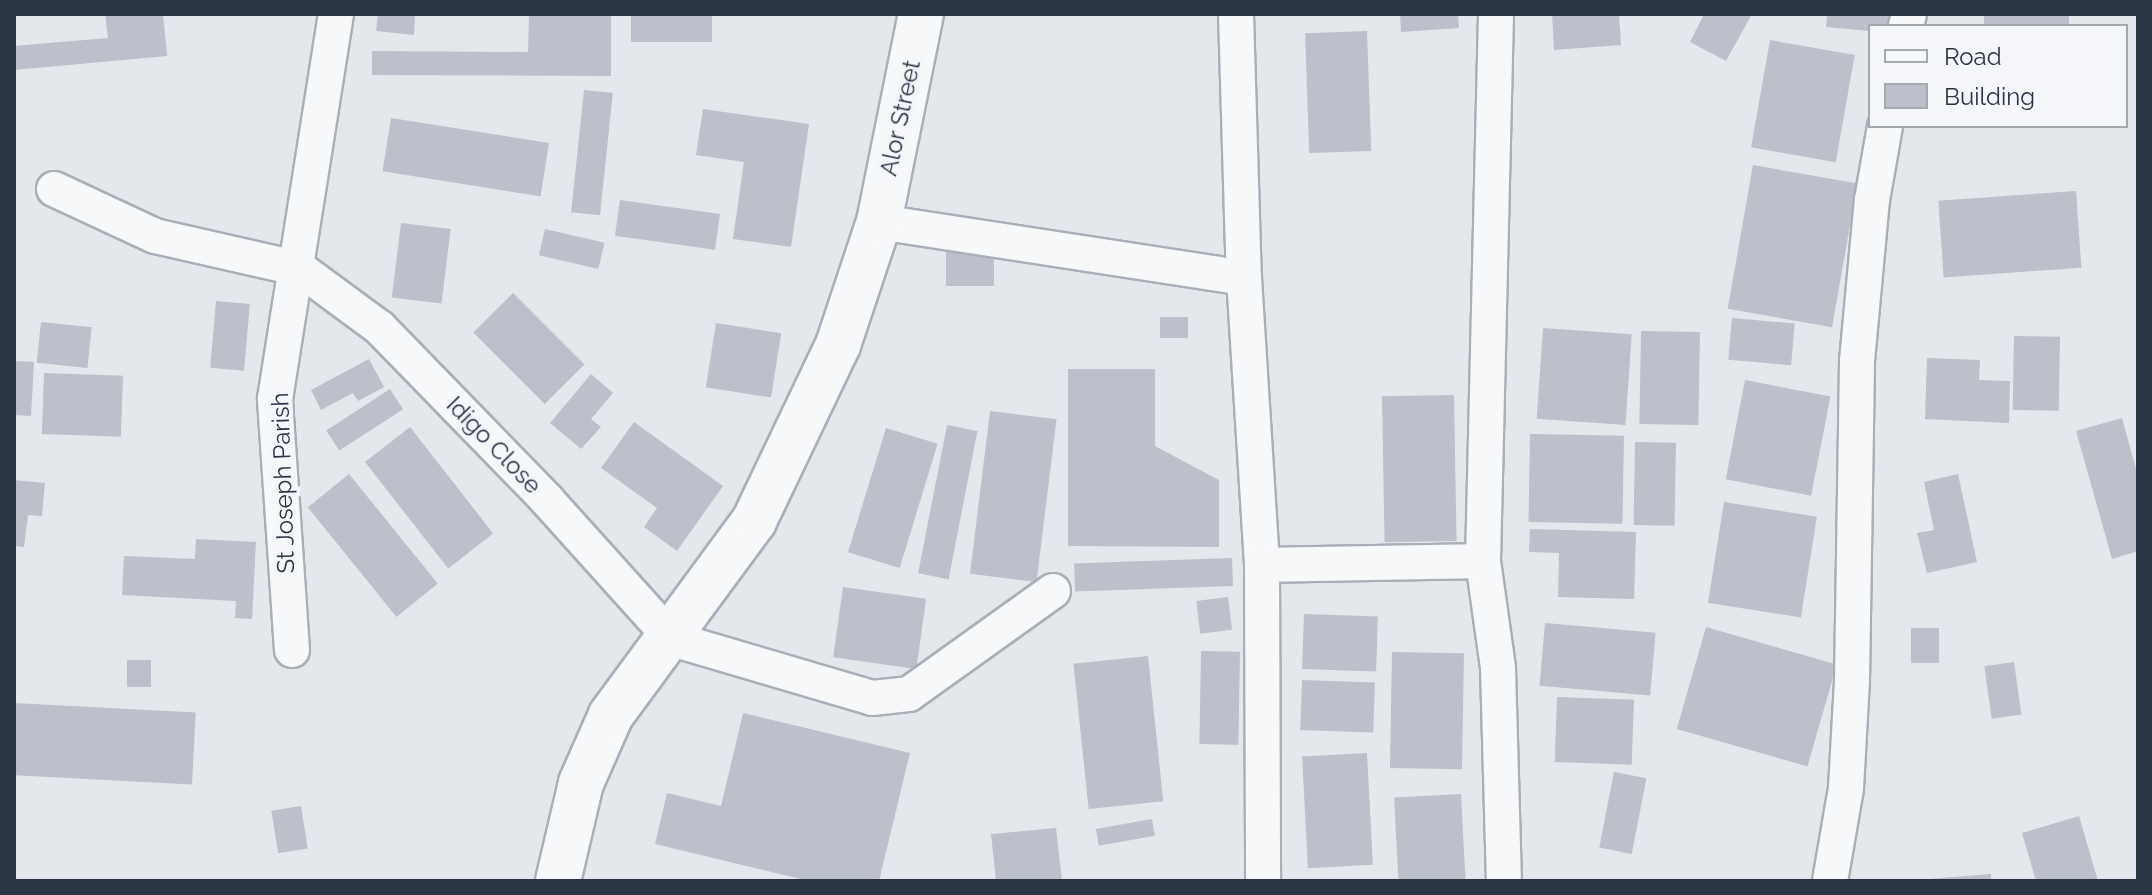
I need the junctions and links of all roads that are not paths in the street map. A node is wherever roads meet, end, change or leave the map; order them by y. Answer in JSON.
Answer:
{"nodes":[{"id":1,"x":336,"y":14,"type":"edge"},
{"id":2,"x":921,"y":14,"type":"edge"},
{"id":3,"x":1236,"y":14,"type":"edge"},
{"id":4,"x":1496,"y":14,"type":"edge"},
{"id":5,"x":1885,"y":128,"type":"edge"},
{"id":6,"x":54,"y":189,"type":"dead end"},
{"id":7,"x":879,"y":222,"type":"junction"},
{"id":8,"x":300,"y":269,"type":"junction"},
{"id":9,"x":1244,"y":278,"type":"junction"},
{"id":10,"x":1483,"y":561,"type":"junction"},
{"id":11,"x":1262,"y":565,"type":"junction"},
{"id":12,"x":1053,"y":591,"type":"dead end"},
{"id":13,"x":672,"y":639,"type":"junction"},
{"id":14,"x":292,"y":650,"type":"dead end"},
{"id":15,"x":558,"y":881,"type":"edge"},
{"id":16,"x":1263,"y":881,"type":"edge"},
{"id":17,"x":1504,"y":881,"type":"edge"},
{"id":18,"x":1830,"y":881,"type":"edge"}],
"edges":[{"from":1,"to":8,"type":"street","name":"St Joseph Parish"},
{"from":2,"to":7,"type":"street","name":"Alor Street"},
{"from":3,"to":9,"type":"street"},
{"from":4,"to":10,"type":"street"},
{"from":5,"to":18,"type":"street"},
{"from":6,"to":8,"type":"street"},
{"from":7,"to":9,"type":"street"},
{"from":7,"to":13,"type":"street","name":"Alor Street"},
{"from":8,"to":13,"type":"street","name":"Idigo Close"},
{"from":8,"to":14,"type":"street","name":"St Joseph Parish"},
{"from":9,"to":11,"type":"street"},
{"from":10,"to":11,"type":"street"},
{"from":10,"to":17,"type":"street"},
{"from":11,"to":16,"type":"street"},
{"from":12,"to":13,"type":"street"},
{"from":13,"to":15,"type":"street","name":"Alor Street"}]}
